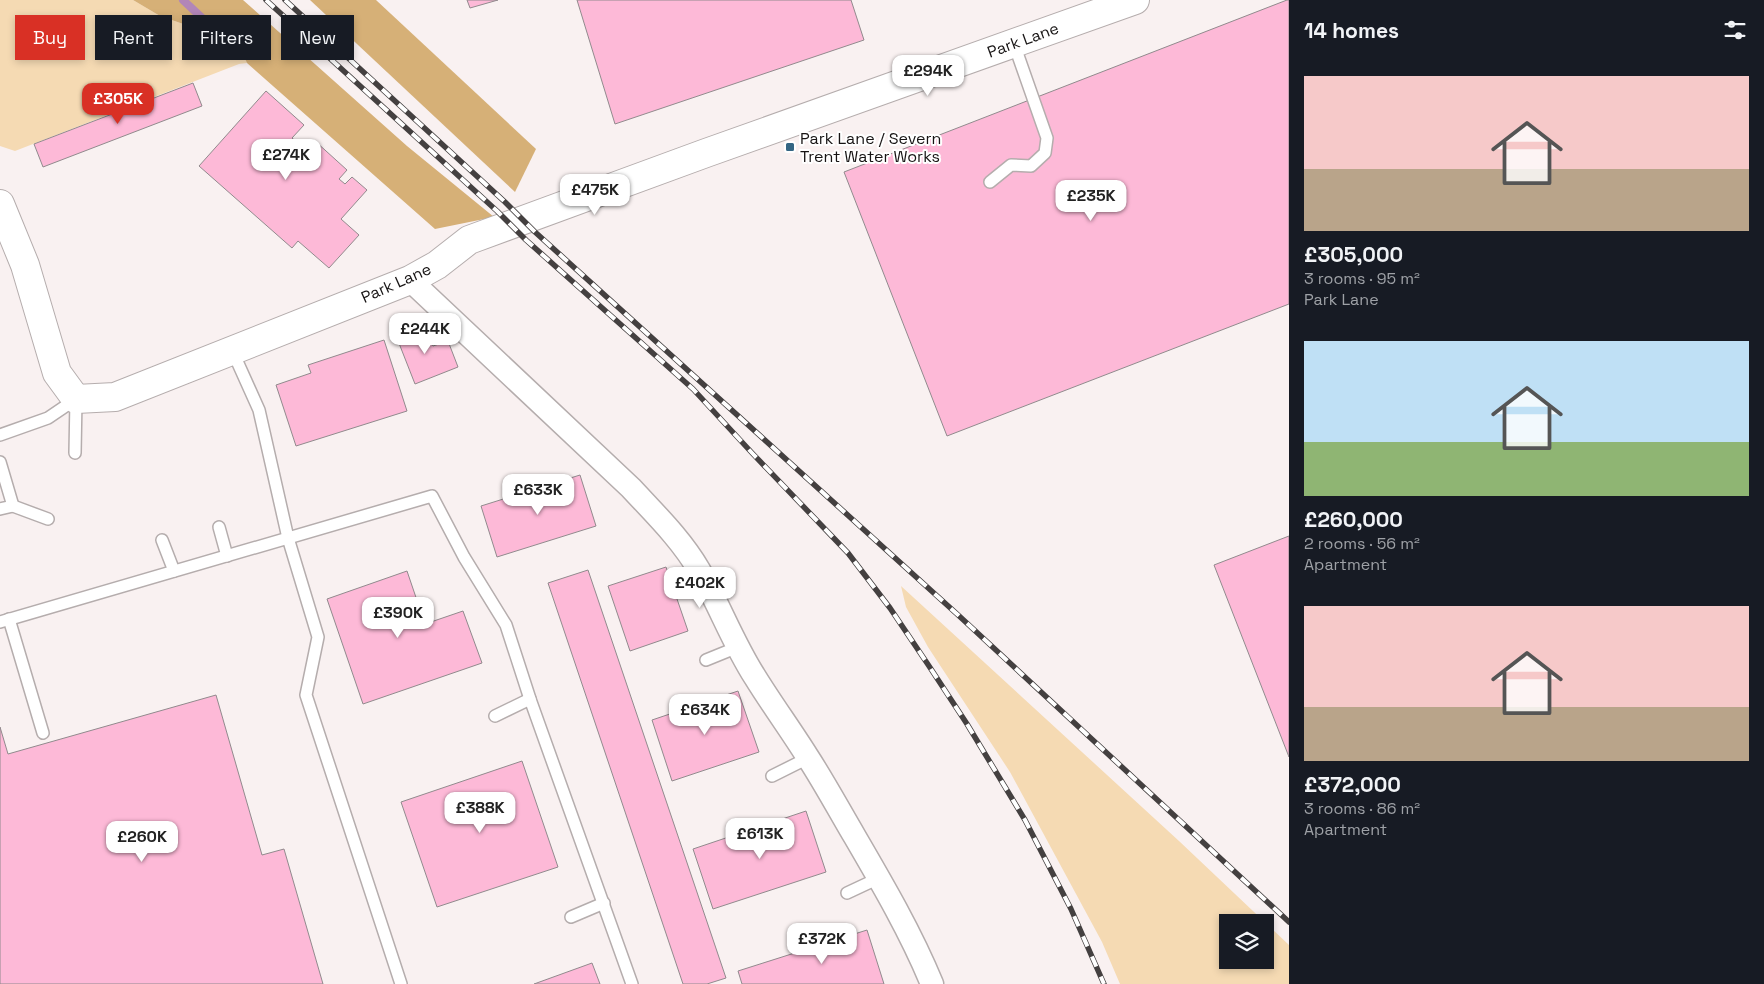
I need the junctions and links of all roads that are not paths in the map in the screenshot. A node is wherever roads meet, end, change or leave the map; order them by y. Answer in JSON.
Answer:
{"nodes":[{"id":1,"x":1135,"y":0,"type":"edge"},
{"id":2,"x":1014,"y":44,"type":"junction"},
{"id":3,"x":990,"y":182,"type":"dead end"},
{"id":4,"x":0,"y":204,"type":"edge"},
{"id":5,"x":410,"y":280,"type":"junction"},
{"id":6,"x":232,"y":350,"type":"junction"},
{"id":7,"x":76,"y":399,"type":"junction"},
{"id":8,"x":0,"y":435,"type":"edge"},
{"id":9,"x":75,"y":453,"type":"dead end"},
{"id":10,"x":0,"y":462,"type":"edge"},
{"id":11,"x":13,"y":506,"type":"junction"},
{"id":12,"x":0,"y":509,"type":"edge"},
{"id":13,"x":48,"y":519,"type":"dead end"},
{"id":14,"x":219,"y":527,"type":"dead end"},
{"id":15,"x":288,"y":538,"type":"junction"},
{"id":16,"x":162,"y":540,"type":"dead end"},
{"id":17,"x":227,"y":556,"type":"junction"},
{"id":18,"x":174,"y":571,"type":"junction"},
{"id":19,"x":4,"y":621,"type":"edge"},
{"id":20,"x":738,"y":647,"type":"junction"},
{"id":21,"x":706,"y":660,"type":"dead end"},
{"id":22,"x":530,"y":699,"type":"junction"},
{"id":23,"x":495,"y":716,"type":"dead end"},
{"id":24,"x":43,"y":733,"type":"dead end"},
{"id":25,"x":808,"y":758,"type":"junction"},
{"id":26,"x":772,"y":776,"type":"dead end"},
{"id":27,"x":879,"y":878,"type":"junction"},
{"id":28,"x":847,"y":893,"type":"dead end"},
{"id":29,"x":604,"y":903,"type":"junction"},
{"id":30,"x":571,"y":917,"type":"dead end"},
{"id":31,"x":401,"y":984,"type":"edge"},
{"id":32,"x":632,"y":984,"type":"edge"},
{"id":33,"x":932,"y":984,"type":"edge"}],
"edges":[{"from":1,"to":2,"type":"street","name":"Park Lane"},
{"from":2,"to":3,"type":"lane"},
{"from":2,"to":5,"type":"street","name":"Park Lane"},
{"from":4,"to":7,"type":"street"},
{"from":5,"to":6,"type":"street","name":"Park Lane"},
{"from":5,"to":20,"type":"street"},
{"from":6,"to":7,"type":"street","name":"Park Lane"},
{"from":6,"to":15,"type":"lane"},
{"from":7,"to":8,"type":"lane"},
{"from":7,"to":9,"type":"lane"},
{"from":10,"to":11,"type":"lane"},
{"from":11,"to":12,"type":"lane"},
{"from":11,"to":13,"type":"lane"},
{"from":14,"to":17,"type":"lane"},
{"from":15,"to":17,"type":"lane"},
{"from":15,"to":22,"type":"lane"},
{"from":15,"to":31,"type":"lane"},
{"from":16,"to":18,"type":"lane"},
{"from":17,"to":18,"type":"lane"},
{"from":18,"to":19,"type":"lane"},
{"from":19,"to":24,"type":"lane"},
{"from":20,"to":21,"type":"lane"},
{"from":20,"to":25,"type":"street"},
{"from":22,"to":23,"type":"lane"},
{"from":22,"to":29,"type":"lane"},
{"from":25,"to":26,"type":"lane"},
{"from":25,"to":27,"type":"street"},
{"from":27,"to":28,"type":"lane"},
{"from":27,"to":33,"type":"street"},
{"from":29,"to":30,"type":"lane"},
{"from":29,"to":32,"type":"lane"}]}
